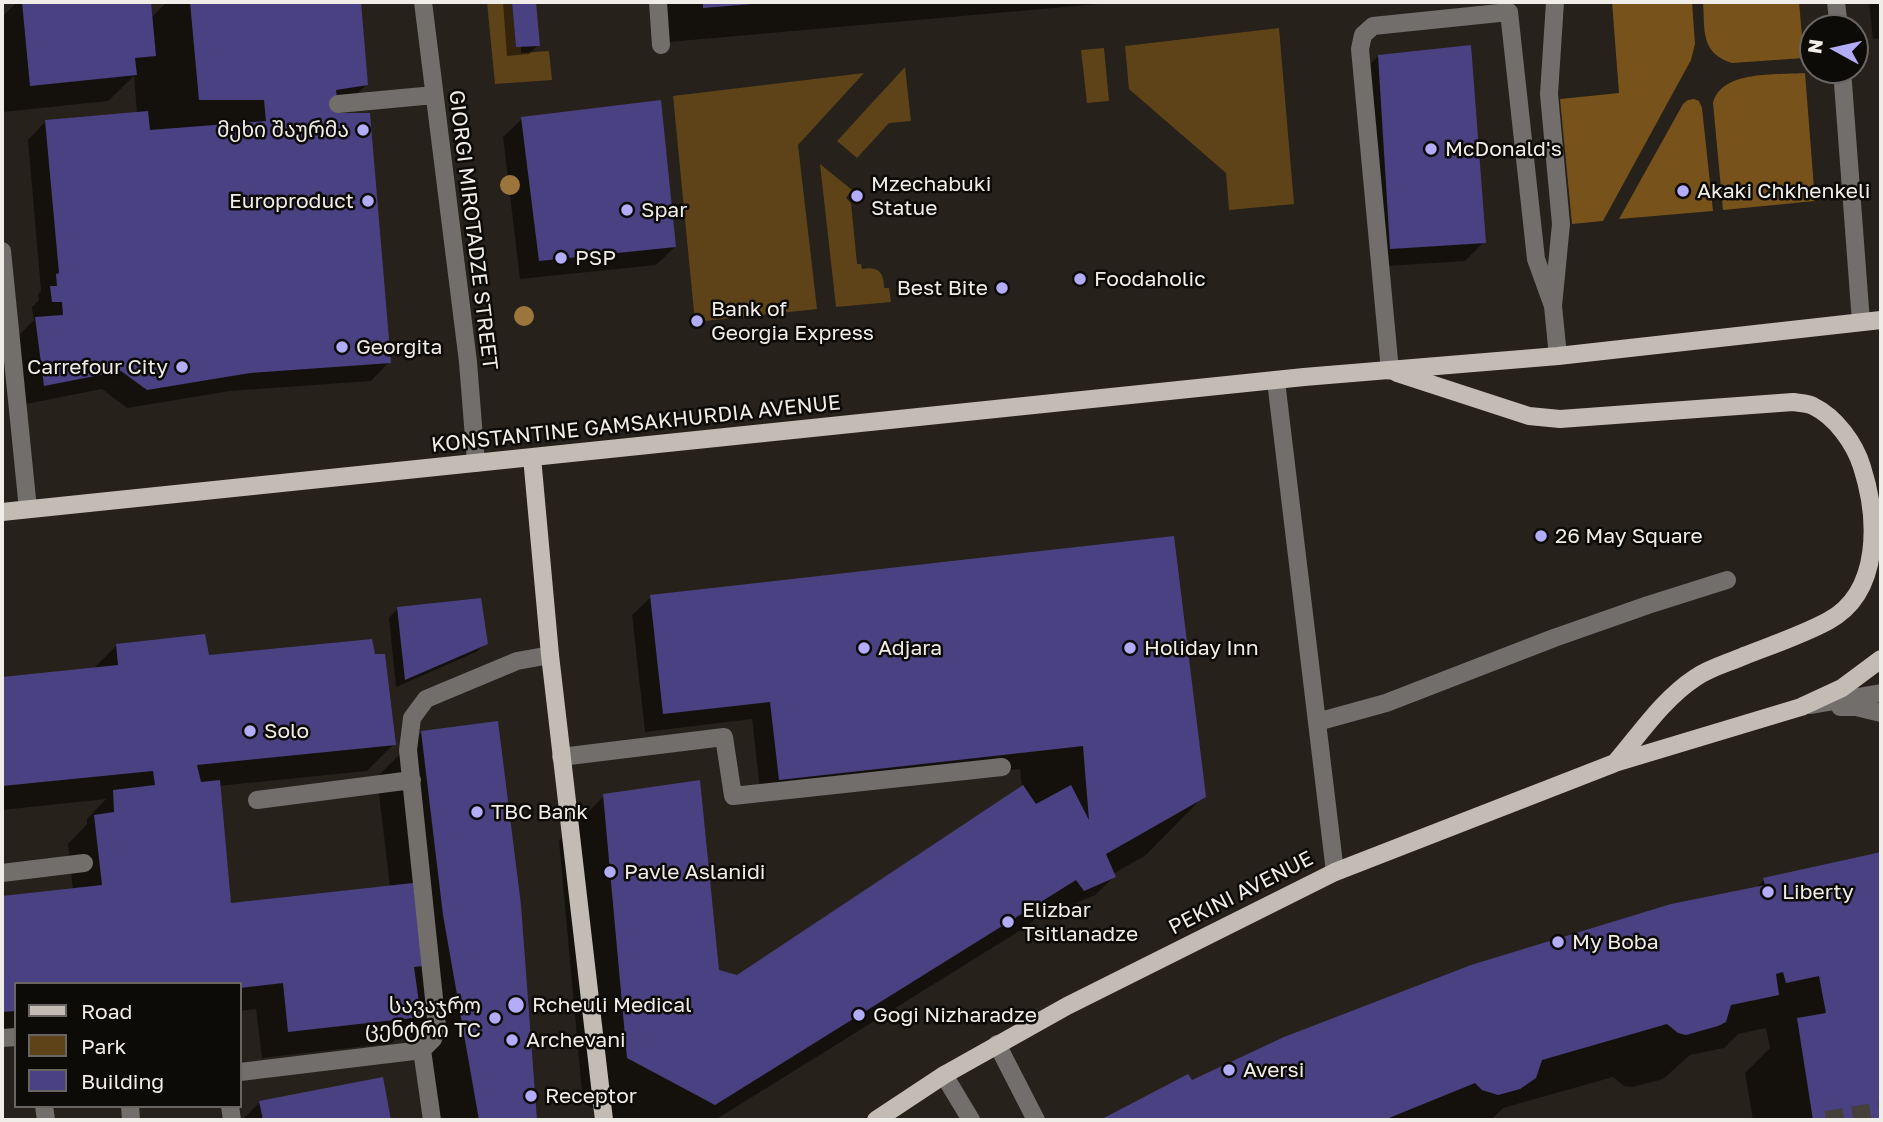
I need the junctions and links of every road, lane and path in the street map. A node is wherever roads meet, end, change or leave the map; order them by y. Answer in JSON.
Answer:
{"nodes":[{"id":1,"x":423,"y":2,"type":"edge"},
{"id":2,"x":658,"y":2,"type":"edge"},
{"id":3,"x":1555,"y":2,"type":"edge"},
{"id":4,"x":661,"y":45,"type":"dead end"},
{"id":5,"x":1843,"y":84,"type":"edge"},
{"id":6,"x":433,"y":95,"type":"junction"},
{"id":7,"x":338,"y":104,"type":"dead end"},
{"id":8,"x":2,"y":251,"type":"edge"},
{"id":9,"x":1553,"y":306,"type":"junction"},
{"id":10,"x":1881,"y":320,"type":"edge"},
{"id":11,"x":1861,"y":322,"type":"junction"},
{"id":12,"x":1558,"y":356,"type":"junction"},
{"id":13,"x":1390,"y":371,"type":"junction"},
{"id":14,"x":1276,"y":381,"type":"junction"},
{"id":15,"x":532,"y":457,"type":"junction"},
{"id":16,"x":476,"y":463,"type":"junction"},
{"id":17,"x":28,"y":509,"type":"junction"},
{"id":18,"x":2,"y":512,"type":"edge"},
{"id":19,"x":1727,"y":580,"type":"dead end"},
{"id":20,"x":550,"y":655,"type":"junction"},
{"id":21,"x":1881,"y":659,"type":"edge"},
{"id":22,"x":1881,"y":692,"type":"edge"},
{"id":23,"x":1801,"y":707,"type":"junction"},
{"id":24,"x":1881,"y":713,"type":"edge"},
{"id":25,"x":1317,"y":722,"type":"junction"},
{"id":26,"x":561,"y":757,"type":"junction"},
{"id":27,"x":1615,"y":763,"type":"junction"},
{"id":28,"x":1002,"y":767,"type":"dead end"},
{"id":29,"x":412,"y":780,"type":"junction"},
{"id":30,"x":257,"y":800,"type":"dead end"},
{"id":31,"x":84,"y":863,"type":"dead end"},
{"id":32,"x":1335,"y":872,"type":"junction"},
{"id":33,"x":2,"y":873,"type":"edge"},
{"id":34,"x":996,"y":1044,"type":"junction"},
{"id":35,"x":422,"y":1050,"type":"junction"},
{"id":36,"x":242,"y":1072,"type":"edge"},
{"id":37,"x":944,"y":1074,"type":"junction"},
{"id":38,"x":432,"y":1120,"type":"edge"},
{"id":39,"x":604,"y":1120,"type":"edge"},
{"id":40,"x":876,"y":1120,"type":"edge"},
{"id":41,"x":971,"y":1120,"type":"edge"},
{"id":42,"x":1036,"y":1120,"type":"edge"}],
"edges":[{"from":1,"to":6,"type":"street","name":"GIORGI MIROTADZE STREET"},
{"from":2,"to":4,"type":"street"},
{"from":3,"to":9,"type":"street"},
{"from":5,"to":11,"type":"street"},
{"from":6,"to":7,"type":"street"},
{"from":6,"to":16,"type":"street","name":"GIORGI MIROTADZE STREET"},
{"from":8,"to":17,"type":"street"},
{"from":9,"to":12,"type":"street"},
{"from":9,"to":13,"type":"street"},
{"from":10,"to":11,"type":"main road"},
{"from":11,"to":12,"type":"main road"},
{"from":12,"to":13,"type":"main road"},
{"from":13,"to":14,"type":"main road"},
{"from":13,"to":27,"type":"main road"},
{"from":14,"to":15,"type":"main road","name":"KONSTANTINE GAMSAKHURDIA AVENUE"},
{"from":14,"to":25,"type":"street"},
{"from":15,"to":16,"type":"main road","name":"KONSTANTINE GAMSAKHURDIA AVENUE"},
{"from":15,"to":20,"type":"main road"},
{"from":16,"to":17,"type":"main road","name":"KONSTANTINE GAMSAKHURDIA AVENUE"},
{"from":17,"to":18,"type":"main road","name":"KONSTANTINE GAMSAKHURDIA AVENUE"},
{"from":19,"to":25,"type":"street"},
{"from":20,"to":26,"type":"main road"},
{"from":20,"to":29,"type":"street"},
{"from":21,"to":23,"type":"main road"},
{"from":22,"to":23,"type":"street"},
{"from":23,"to":24,"type":"street"},
{"from":23,"to":27,"type":"main road"},
{"from":25,"to":32,"type":"street"},
{"from":26,"to":28,"type":"street"},
{"from":26,"to":39,"type":"main road"},
{"from":27,"to":32,"type":"main road"},
{"from":29,"to":30,"type":"street"},
{"from":29,"to":35,"type":"street"},
{"from":31,"to":33,"type":"street"},
{"from":32,"to":34,"type":"main road","name":"PEKINI AVENUE"},
{"from":34,"to":37,"type":"main road","name":"PEKINI AVENUE"},
{"from":34,"to":42,"type":"street"},
{"from":35,"to":36,"type":"street"},
{"from":35,"to":38,"type":"street"},
{"from":37,"to":40,"type":"main road","name":"PEKINI AVENUE"},
{"from":37,"to":41,"type":"street"}]}
